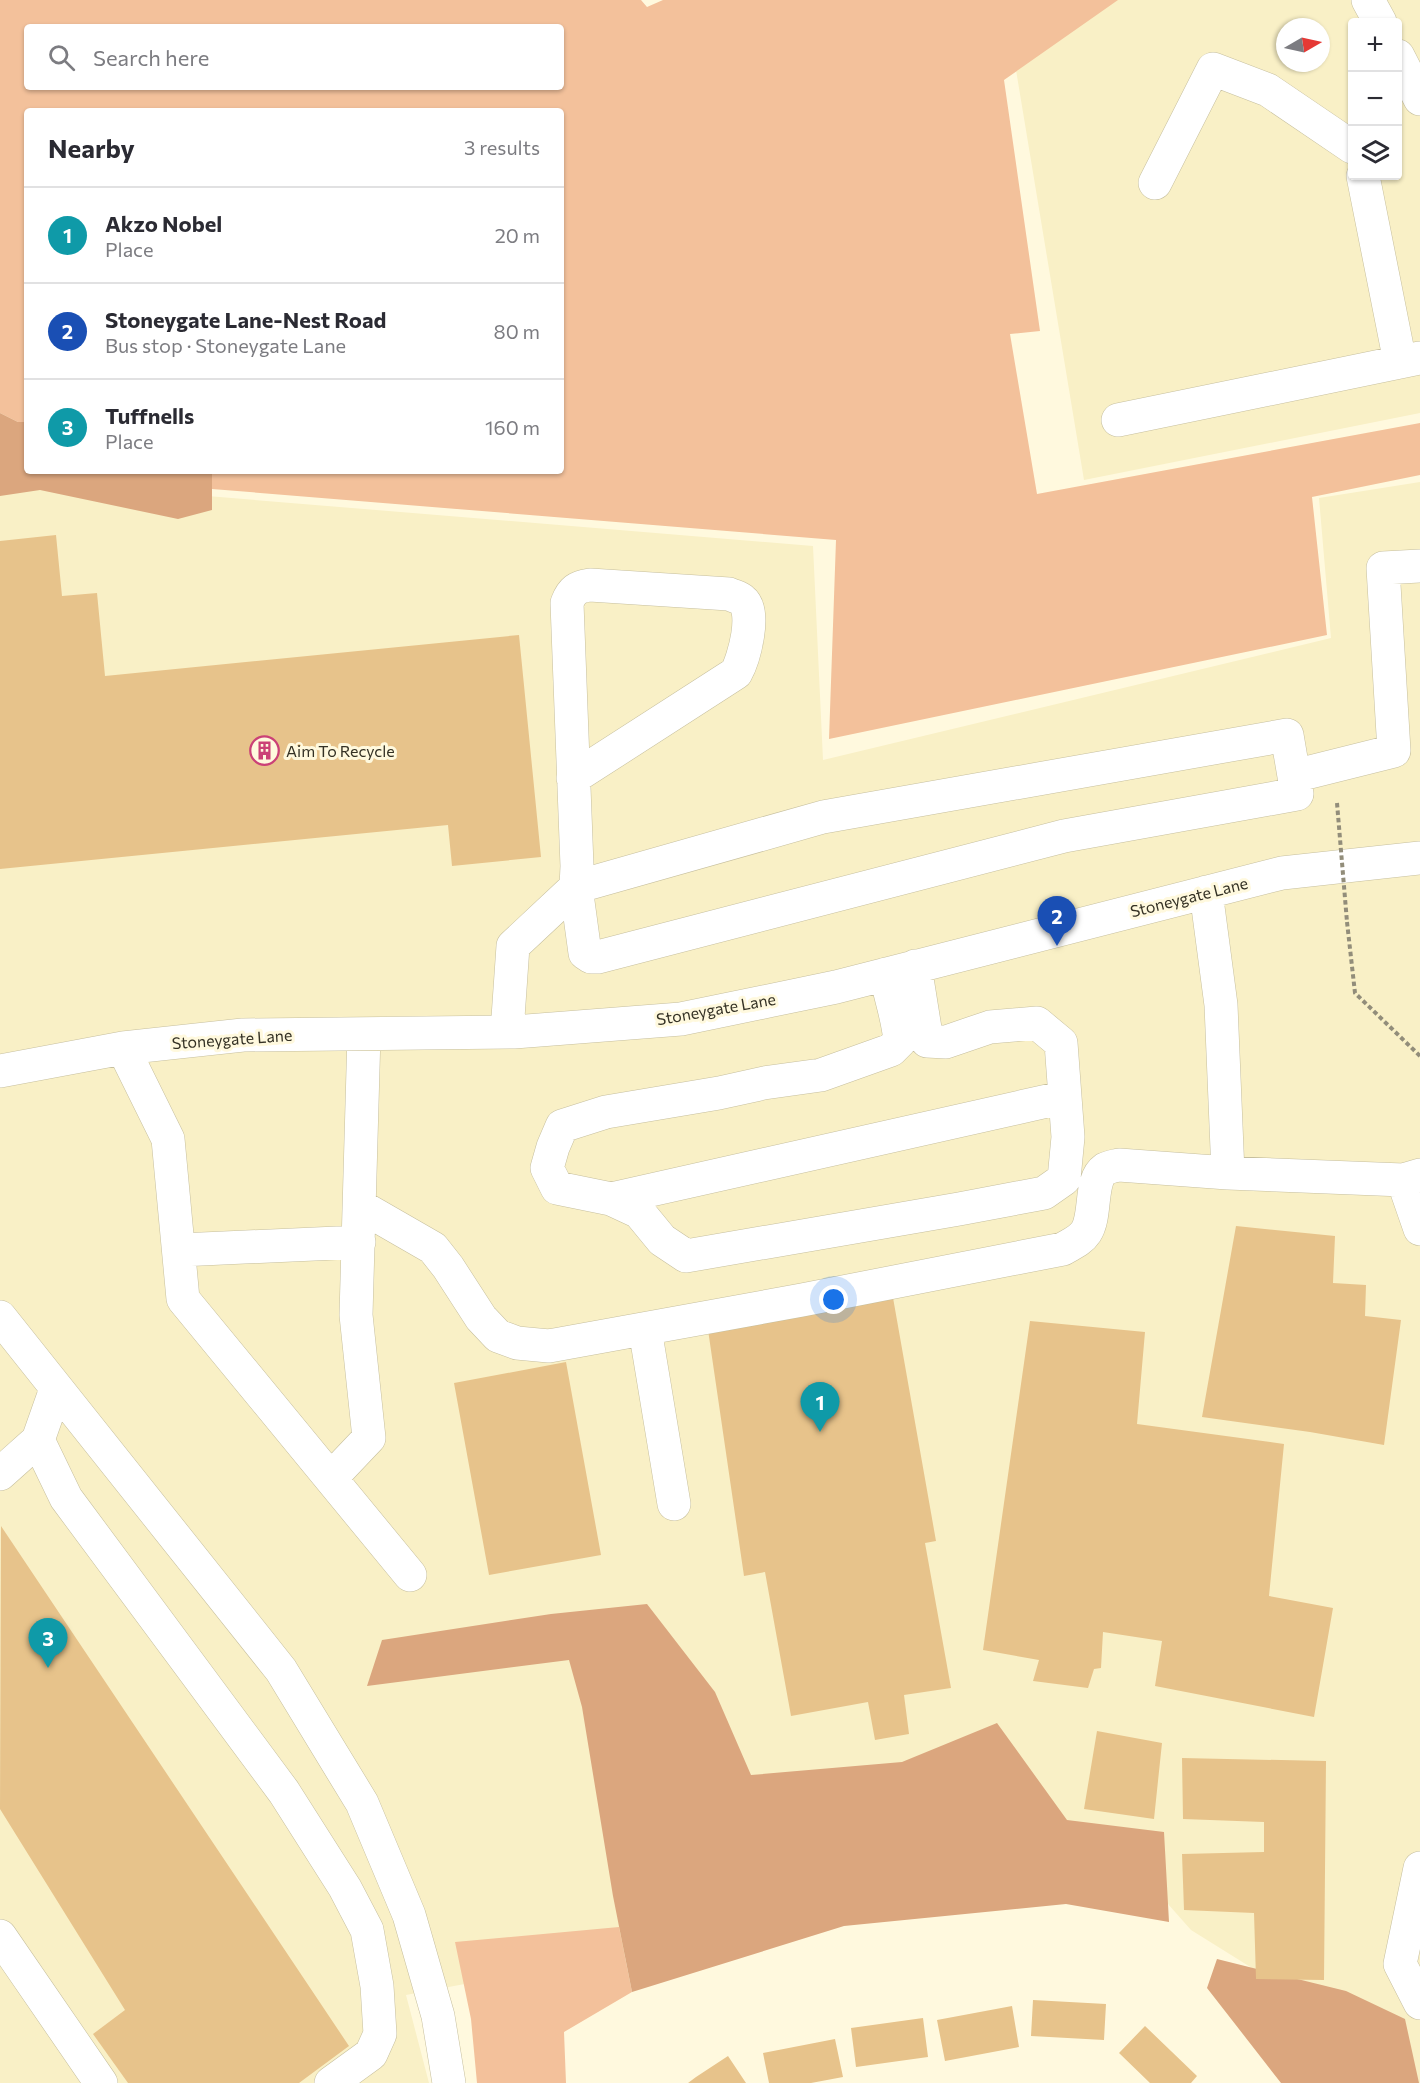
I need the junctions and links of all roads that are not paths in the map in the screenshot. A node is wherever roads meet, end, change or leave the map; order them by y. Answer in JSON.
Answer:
{"nodes":[{"id":1,"x":1368,"y":0,"type":"edge"},
{"id":2,"x":1378,"y":18,"type":"edge"},
{"id":3,"x":1402,"y":64,"type":"edge"},
{"id":4,"x":1420,"y":99,"type":"edge"},
{"id":5,"x":1348,"y":144,"type":"edge"},
{"id":6,"x":1364,"y":180,"type":"edge"},
{"id":7,"x":1155,"y":183,"type":"dead end"},
{"id":8,"x":1410,"y":360,"type":"edge"},
{"id":9,"x":1118,"y":420,"type":"dead end"},
{"id":10,"x":1420,"y":566,"type":"edge"},
{"id":11,"x":1294,"y":776,"type":"junction"},
{"id":12,"x":573,"y":778,"type":"junction"},
{"id":13,"x":1420,"y":858,"type":"edge"},
{"id":14,"x":576,"y":887,"type":"junction"},
{"id":15,"x":1206,"y":892,"type":"junction"},
{"id":16,"x":901,"y":970,"type":"junction"},
{"id":17,"x":507,"y":1032,"type":"junction"},
{"id":18,"x":364,"y":1034,"type":"junction"},
{"id":19,"x":123,"y":1048,"type":"junction"},
{"id":20,"x":0,"y":1071,"type":"edge"},
{"id":21,"x":1065,"y":1097,"type":"junction"},
{"id":22,"x":1228,"y":1173,"type":"junction"},
{"id":23,"x":1411,"y":1178,"type":"edge"},
{"id":24,"x":611,"y":1199,"type":"junction"},
{"id":25,"x":360,"y":1206,"type":"junction"},
{"id":26,"x":1420,"y":1229,"type":"edge"},
{"id":27,"x":359,"y":1242,"type":"junction"},
{"id":28,"x":180,"y":1250,"type":"junction"},
{"id":29,"x":0,"y":1317,"type":"edge"},
{"id":30,"x":645,"y":1329,"type":"junction"},
{"id":31,"x":56,"y":1389,"type":"junction"},
{"id":32,"x":38,"y":1440,"type":"junction"},
{"id":33,"x":0,"y":1474,"type":"edge"},
{"id":34,"x":331,"y":1478,"type":"junction"},
{"id":35,"x":674,"y":1504,"type":"dead end"},
{"id":36,"x":410,"y":1575,"type":"dead end"},
{"id":37,"x":1420,"y":1868,"type":"edge"},
{"id":38,"x":0,"y":1936,"type":"edge"},
{"id":39,"x":1420,"y":2003,"type":"edge"},
{"id":40,"x":101,"y":2083,"type":"edge"},
{"id":41,"x":331,"y":2083,"type":"edge"},
{"id":42,"x":449,"y":2083,"type":"edge"}],
"edges":[{"from":1,"to":2,"type":"street"},
{"from":3,"to":4,"type":"street"},
{"from":5,"to":7,"type":"street"},
{"from":6,"to":8,"type":"street"},
{"from":8,"to":9,"type":"street"},
{"from":10,"to":11,"type":"street"},
{"from":11,"to":14,"type":"street"},
{"from":11,"to":14,"type":"street"},
{"from":12,"to":12,"type":"street"},
{"from":12,"to":14,"type":"street"},
{"from":13,"to":15,"type":"street","name":"Stoneygate Lane"},
{"from":14,"to":17,"type":"street"},
{"from":15,"to":16,"type":"street","name":"Stoneygate Lane"},
{"from":15,"to":22,"type":"street"},
{"from":16,"to":17,"type":"street","name":"Stoneygate Lane"},
{"from":16,"to":21,"type":"street"},
{"from":16,"to":24,"type":"street"},
{"from":17,"to":18,"type":"street","name":"Stoneygate Lane"},
{"from":18,"to":19,"type":"street","name":"Stoneygate Lane"},
{"from":18,"to":25,"type":"street"},
{"from":19,"to":20,"type":"street","name":"Stoneygate Lane"},
{"from":19,"to":28,"type":"street"},
{"from":21,"to":24,"type":"street"},
{"from":21,"to":24,"type":"street"},
{"from":22,"to":23,"type":"street"},
{"from":22,"to":30,"type":"street"},
{"from":23,"to":26,"type":"street"},
{"from":25,"to":27,"type":"street"},
{"from":25,"to":30,"type":"street"},
{"from":27,"to":28,"type":"street"},
{"from":27,"to":34,"type":"street"},
{"from":28,"to":34,"type":"street"},
{"from":29,"to":31,"type":"street"},
{"from":30,"to":35,"type":"street"},
{"from":31,"to":32,"type":"street"},
{"from":31,"to":42,"type":"street"},
{"from":32,"to":33,"type":"street"},
{"from":32,"to":41,"type":"street"},
{"from":34,"to":36,"type":"street"},
{"from":37,"to":39,"type":"street"},
{"from":38,"to":40,"type":"street"}]}
